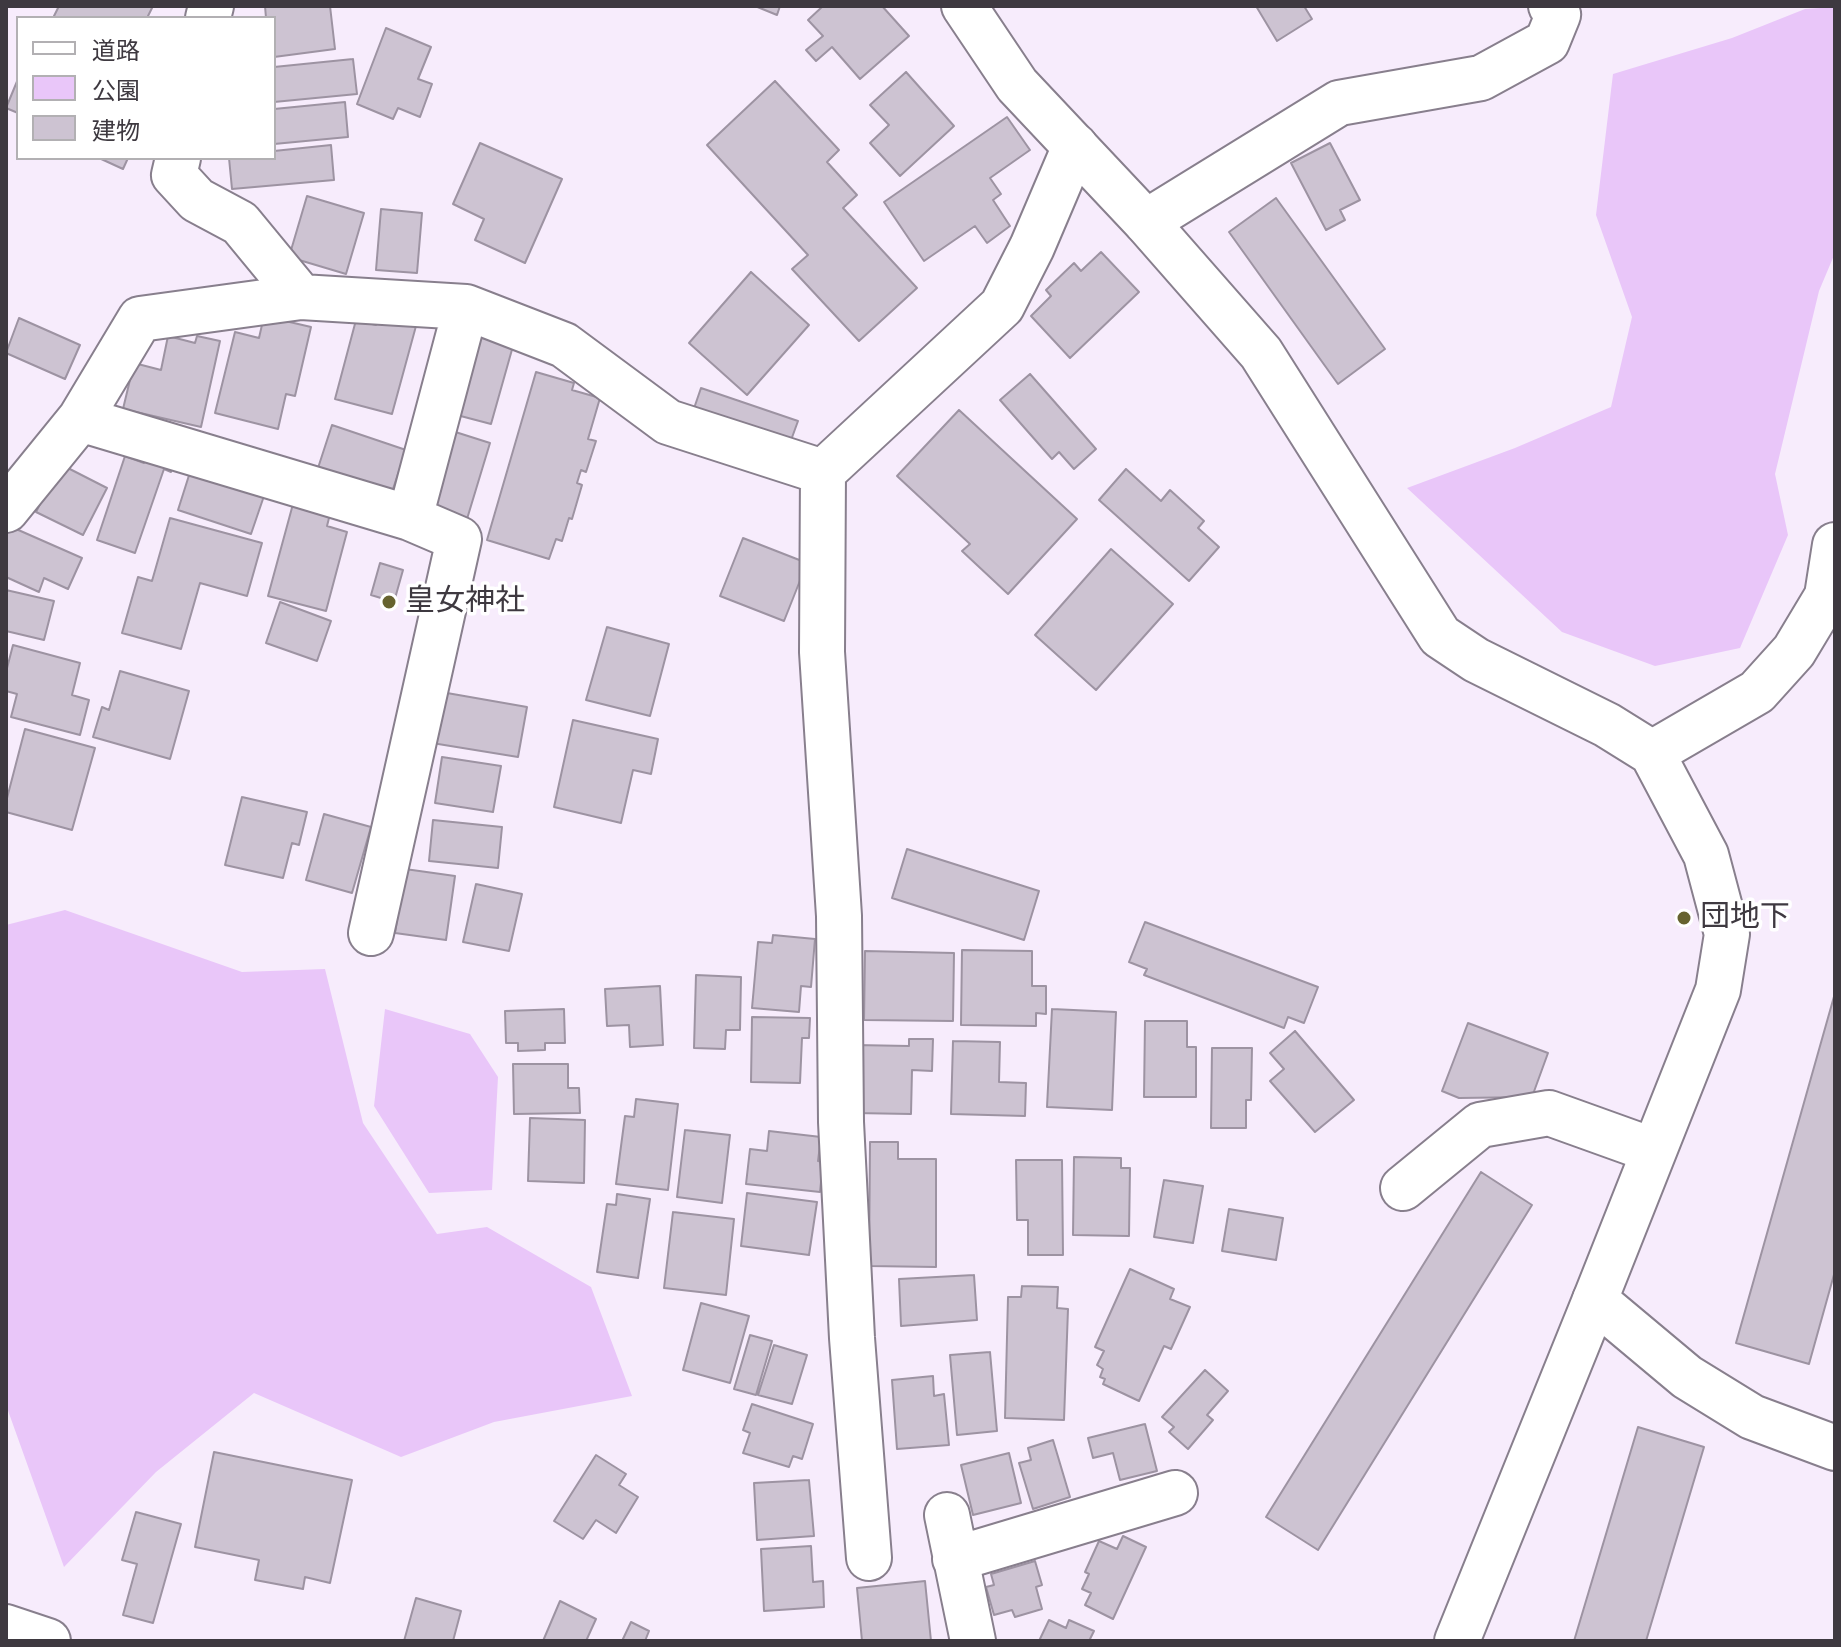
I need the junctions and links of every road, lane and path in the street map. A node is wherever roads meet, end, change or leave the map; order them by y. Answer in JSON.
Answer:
{"nodes":[{"id":1,"x":964,"y":6,"type":"edge"},
{"id":2,"x":1551,"y":6,"type":"edge"},
{"id":3,"x":1075,"y":146,"type":"junction"},
{"id":4,"x":178,"y":160,"type":"edge"},
{"id":5,"x":1146,"y":222,"type":"junction"},
{"id":6,"x":301,"y":297,"type":"junction"},
{"id":7,"x":466,"y":307,"type":"junction"},
{"id":8,"x":80,"y":419,"type":"junction"},
{"id":9,"x":823,"y":472,"type":"junction"},
{"id":10,"x":6,"y":510,"type":"edge"},
{"id":11,"x":410,"y":518,"type":"junction"},
{"id":12,"x":1835,"y":545,"type":"edge"},
{"id":13,"x":1652,"y":753,"type":"junction"},
{"id":14,"x":371,"y":933,"type":"dead end"},
{"id":15,"x":1652,"y":1150,"type":"junction"},
{"id":16,"x":1403,"y":1188,"type":"dead end"},
{"id":17,"x":1595,"y":1300,"type":"junction"},
{"id":18,"x":1835,"y":1448,"type":"edge"},
{"id":19,"x":1175,"y":1493,"type":"dead end"},
{"id":20,"x":947,"y":1515,"type":"dead end"},
{"id":21,"x":869,"y":1558,"type":"dead end"},
{"id":22,"x":955,"y":1559,"type":"junction"},
{"id":23,"x":6,"y":1627,"type":"edge"},
{"id":24,"x":48,"y":1641,"type":"edge"},
{"id":25,"x":973,"y":1641,"type":"edge"},
{"id":26,"x":1457,"y":1641,"type":"edge"}],
"edges":[{"from":1,"to":3,"type":"street"},
{"from":2,"to":5,"type":"street"},
{"from":3,"to":5,"type":"street"},
{"from":3,"to":9,"type":"street"},
{"from":4,"to":6,"type":"street"},
{"from":5,"to":13,"type":"street"},
{"from":6,"to":7,"type":"street"},
{"from":6,"to":8,"type":"street"},
{"from":7,"to":9,"type":"street"},
{"from":7,"to":11,"type":"street"},
{"from":8,"to":10,"type":"street"},
{"from":8,"to":11,"type":"street"},
{"from":9,"to":21,"type":"street"},
{"from":11,"to":14,"type":"street"},
{"from":12,"to":13,"type":"street"},
{"from":13,"to":15,"type":"street"},
{"from":15,"to":16,"type":"street"},
{"from":15,"to":17,"type":"street"},
{"from":17,"to":18,"type":"street"},
{"from":17,"to":26,"type":"street"},
{"from":19,"to":22,"type":"street"},
{"from":20,"to":22,"type":"street"},
{"from":22,"to":25,"type":"street"},
{"from":23,"to":24,"type":"street"}]}
